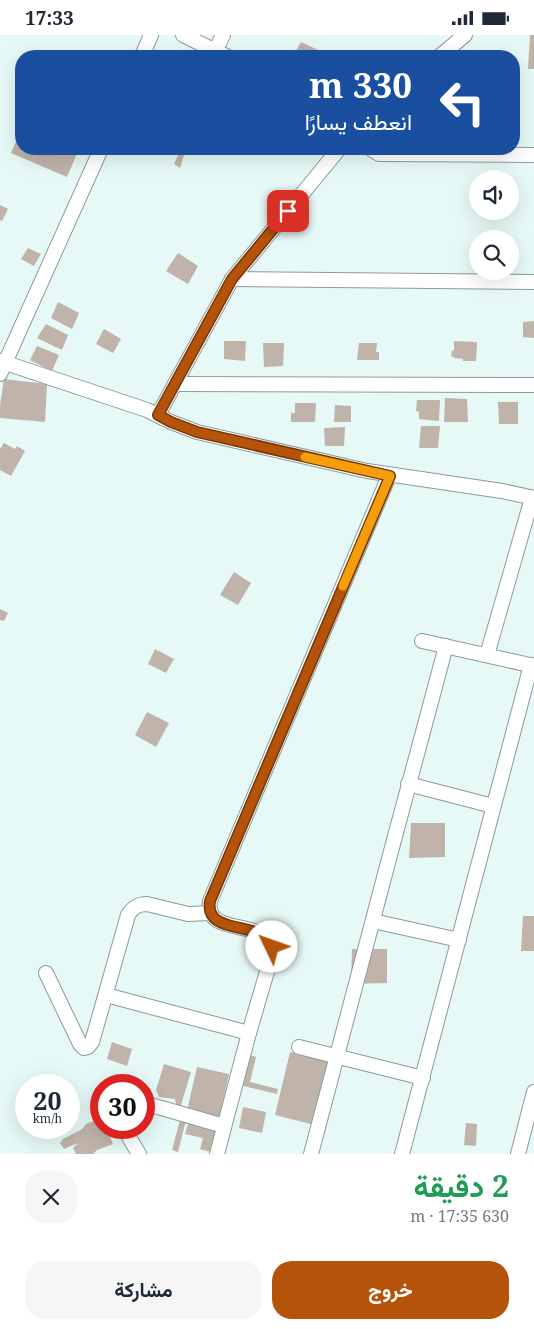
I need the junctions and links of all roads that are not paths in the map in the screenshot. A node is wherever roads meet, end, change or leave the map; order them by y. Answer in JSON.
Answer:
{"nodes":[{"id":1,"x":152,"y":35,"type":"edge"},
{"id":2,"x":183,"y":35,"type":"edge"},
{"id":3,"x":224,"y":35,"type":"edge"},
{"id":4,"x":466,"y":35,"type":"edge"},
{"id":5,"x":145,"y":50,"type":"edge"},
{"id":6,"x":213,"y":50,"type":"edge"},
{"id":7,"x":222,"y":50,"type":"edge"},
{"id":8,"x":447,"y":50,"type":"edge"},
{"id":9,"x":98,"y":155,"type":"edge"},
{"id":10,"x":334,"y":155,"type":"edge"},
{"id":11,"x":520,"y":155,"type":"edge"},
{"id":12,"x":534,"y":155,"type":"edge"},
{"id":13,"x":232,"y":279,"type":"junction"},
{"id":14,"x":534,"y":282,"type":"edge"},
{"id":15,"x":2,"y":366,"type":"edge"},
{"id":16,"x":175,"y":384,"type":"junction"},
{"id":17,"x":534,"y":385,"type":"edge"},
{"id":18,"x":158,"y":415,"type":"junction"},
{"id":19,"x":390,"y":476,"type":"junction"},
{"id":20,"x":533,"y":498,"type":"edge"},
{"id":21,"x":422,"y":641,"type":"dead end"},
{"id":22,"x":446,"y":646,"type":"junction"},
{"id":23,"x":487,"y":655,"type":"junction"},
{"id":24,"x":532,"y":666,"type":"edge"},
{"id":25,"x":408,"y":784,"type":"junction"},
{"id":26,"x":493,"y":806,"type":"junction"},
{"id":27,"x":210,"y":913,"type":"junction"},
{"id":28,"x":373,"y":921,"type":"junction"},
{"id":29,"x":459,"y":940,"type":"junction"},
{"id":30,"x":46,"y":973,"type":"dead end"},
{"id":31,"x":106,"y":995,"type":"junction"},
{"id":32,"x":249,"y":1033,"type":"junction"},
{"id":33,"x":299,"y":1047,"type":"dead end"},
{"id":34,"x":337,"y":1056,"type":"junction"},
{"id":35,"x":423,"y":1078,"type":"junction"},
{"id":36,"x":534,"y":1092,"type":"edge"},
{"id":37,"x":155,"y":1106,"type":"edge"},
{"id":38,"x":224,"y":1126,"type":"junction"},
{"id":39,"x":130,"y":1139,"type":"edge"},
{"id":40,"x":139,"y":1154,"type":"edge"},
{"id":41,"x":217,"y":1154,"type":"edge"},
{"id":42,"x":311,"y":1154,"type":"edge"},
{"id":43,"x":402,"y":1154,"type":"edge"},
{"id":44,"x":518,"y":1154,"type":"edge"}],
"edges":[{"from":1,"to":5,"type":"street"},
{"from":2,"to":6,"type":"street"},
{"from":3,"to":7,"type":"street"},
{"from":4,"to":8,"type":"street"},
{"from":9,"to":15,"type":"street"},
{"from":10,"to":13,"type":"street"},
{"from":11,"to":12,"type":"street"},
{"from":13,"to":14,"type":"street"},
{"from":13,"to":16,"type":"street"},
{"from":15,"to":18,"type":"street"},
{"from":16,"to":17,"type":"street"},
{"from":16,"to":18,"type":"street"},
{"from":18,"to":19,"type":"street"},
{"from":19,"to":20,"type":"street"},
{"from":19,"to":27,"type":"street"},
{"from":20,"to":23,"type":"street"},
{"from":21,"to":22,"type":"street"},
{"from":22,"to":23,"type":"street"},
{"from":22,"to":25,"type":"street"},
{"from":23,"to":24,"type":"street"},
{"from":24,"to":26,"type":"street"},
{"from":25,"to":26,"type":"street"},
{"from":25,"to":28,"type":"street"},
{"from":26,"to":29,"type":"street"},
{"from":27,"to":31,"type":"street"},
{"from":27,"to":32,"type":"street"},
{"from":28,"to":29,"type":"street"},
{"from":28,"to":34,"type":"street"},
{"from":29,"to":35,"type":"street"},
{"from":30,"to":31,"type":"street"},
{"from":31,"to":32,"type":"street"},
{"from":32,"to":38,"type":"street"},
{"from":33,"to":34,"type":"street"},
{"from":34,"to":35,"type":"street"},
{"from":34,"to":42,"type":"street"},
{"from":35,"to":43,"type":"street"},
{"from":36,"to":44,"type":"street"},
{"from":37,"to":38,"type":"street"},
{"from":38,"to":41,"type":"street"},
{"from":39,"to":40,"type":"street"}]}
